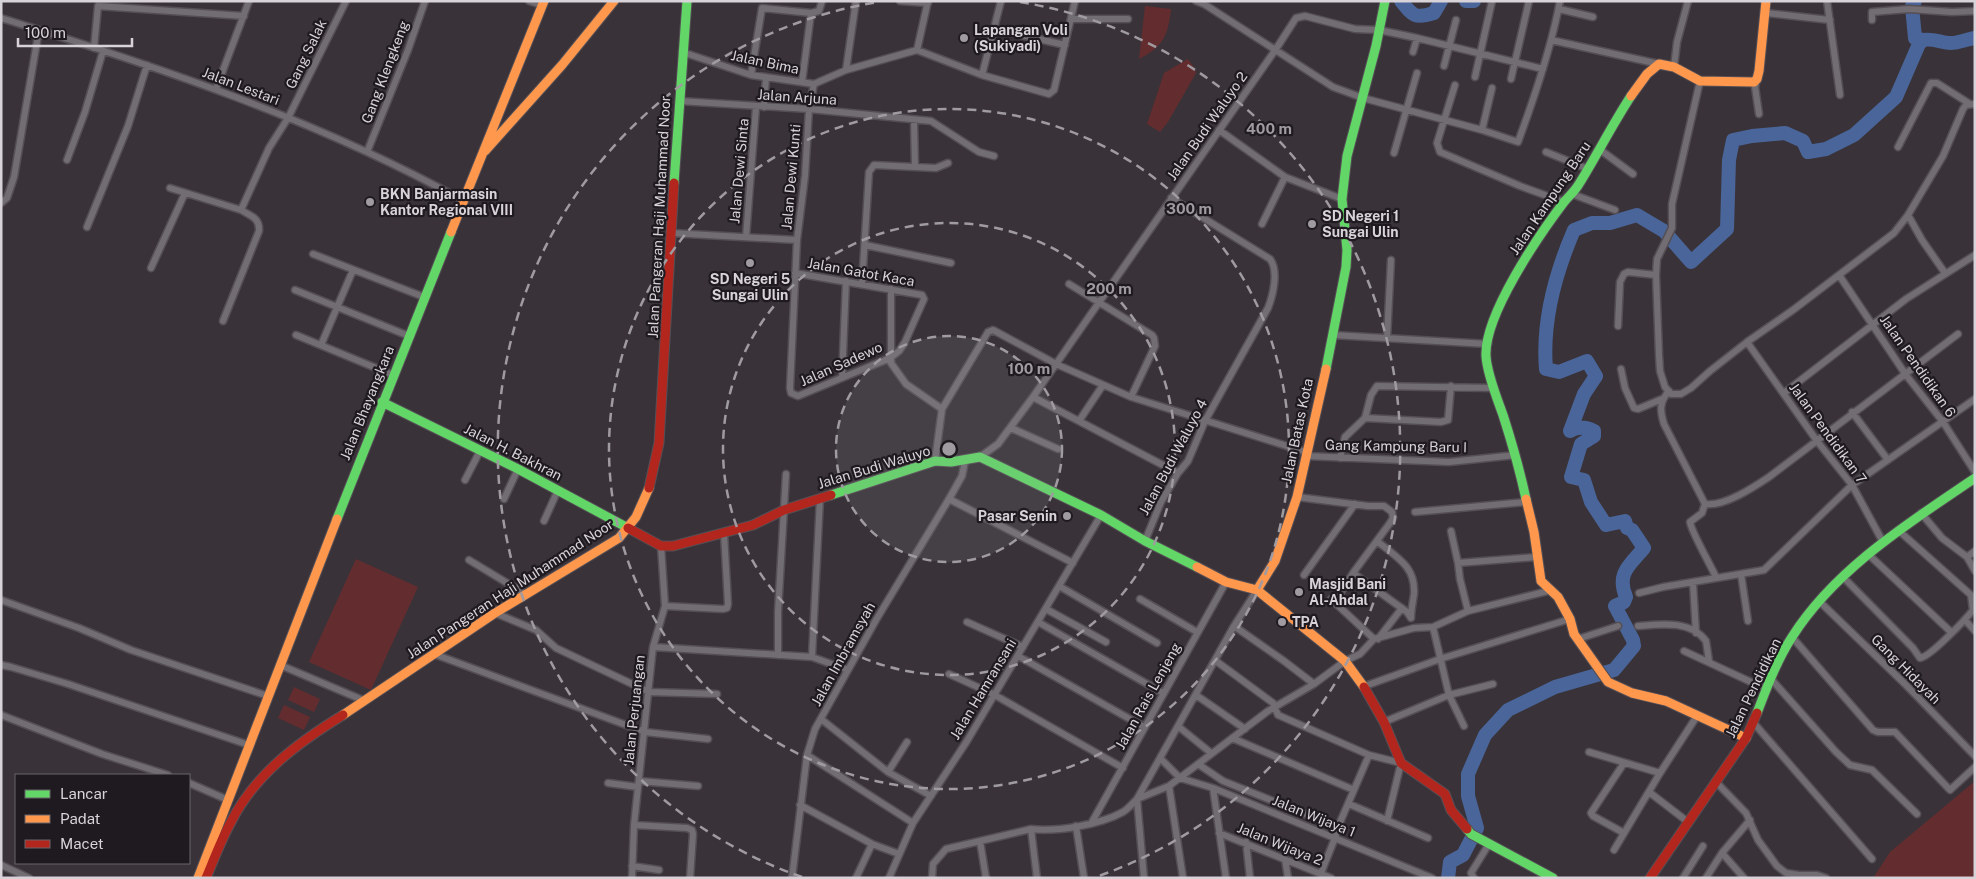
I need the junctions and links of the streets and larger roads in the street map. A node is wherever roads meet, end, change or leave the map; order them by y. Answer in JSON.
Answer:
{"nodes":[{"id":1,"x":249,"y":1,"type":"edge"},
{"id":2,"x":346,"y":1,"type":"edge"},
{"id":3,"x":425,"y":1,"type":"edge"},
{"id":4,"x":529,"y":1,"type":"edge"},
{"id":5,"x":614,"y":1,"type":"edge"},
{"id":6,"x":687,"y":1,"type":"edge"},
{"id":7,"x":822,"y":1,"type":"edge"},
{"id":8,"x":856,"y":1,"type":"edge"},
{"id":9,"x":900,"y":1,"type":"edge"},
{"id":10,"x":1002,"y":1,"type":"edge"},
{"id":11,"x":1075,"y":1,"type":"edge"},
{"id":12,"x":1196,"y":1,"type":"edge"},
{"id":13,"x":1385,"y":1,"type":"edge"},
{"id":14,"x":1492,"y":1,"type":"edge"},
{"id":15,"x":1529,"y":1,"type":"edge"},
{"id":16,"x":1560,"y":1,"type":"edge"},
{"id":17,"x":1688,"y":1,"type":"edge"},
{"id":18,"x":1766,"y":1,"type":"edge"},
{"id":19,"x":1827,"y":1,"type":"edge"},
{"id":20,"x":928,"y":2,"type":"edge"},
{"id":21,"x":543,"y":3,"type":"edge"},
{"id":22,"x":1559,"y":9,"type":"junction"},
{"id":23,"x":1975,"y":11,"type":"edge"},
{"id":24,"x":810,"y":13,"type":"junction"},
{"id":25,"x":1766,"y":13,"type":"junction"},
{"id":26,"x":244,"y":16,"type":"junction"},
{"id":27,"x":1593,"y":17,"type":"dead end"},
{"id":28,"x":1,"y":18,"type":"edge"},
{"id":29,"x":1071,"y":19,"type":"junction"},
{"id":30,"x":1128,"y":19,"type":"dead end"},
{"id":31,"x":1456,"y":20,"type":"dead end"},
{"id":32,"x":1830,"y":20,"type":"junction"},
{"id":33,"x":1872,"y":20,"type":"dead end"},
{"id":34,"x":995,"y":29,"type":"junction"},
{"id":35,"x":39,"y":30,"type":"junction"},
{"id":36,"x":1379,"y":30,"type":"junction"},
{"id":37,"x":1417,"y":38,"type":"junction"},
{"id":38,"x":1551,"y":40,"type":"junction"},
{"id":39,"x":1065,"y":45,"type":"junction"},
{"id":40,"x":1449,"y":45,"type":"junction"},
{"id":41,"x":94,"y":48,"type":"junction"},
{"id":42,"x":1276,"y":49,"type":"junction"},
{"id":43,"x":917,"y":50,"type":"junction"},
{"id":44,"x":104,"y":51,"type":"junction"},
{"id":45,"x":682,"y":52,"type":"junction"},
{"id":46,"x":1414,"y":52,"type":"dead end"},
{"id":47,"x":1481,"y":52,"type":"junction"},
{"id":48,"x":1515,"y":62,"type":"junction"},
{"id":49,"x":147,"y":64,"type":"junction"},
{"id":50,"x":1659,"y":64,"type":"junction"},
{"id":51,"x":1444,"y":66,"type":"dead end"},
{"id":52,"x":1674,"y":67,"type":"junction"},
{"id":53,"x":1543,"y":69,"type":"junction"},
{"id":54,"x":846,"y":70,"type":"junction"},
{"id":55,"x":1417,"y":73,"type":"dead end"},
{"id":56,"x":751,"y":75,"type":"junction"},
{"id":57,"x":982,"y":75,"type":"junction"},
{"id":58,"x":766,"y":77,"type":"junction"},
{"id":59,"x":1475,"y":77,"type":"dead end"},
{"id":60,"x":1511,"y":79,"type":"dead end"},
{"id":61,"x":1757,"y":79,"type":"junction"},
{"id":62,"x":1700,"y":81,"type":"junction"},
{"id":63,"x":802,"y":82,"type":"junction"},
{"id":64,"x":814,"y":84,"type":"junction"},
{"id":65,"x":1455,"y":85,"type":"dead end"},
{"id":66,"x":1492,"y":88,"type":"dead end"},
{"id":67,"x":216,"y":89,"type":"junction"},
{"id":68,"x":1840,"y":95,"type":"dead end"},
{"id":69,"x":1363,"y":98,"type":"junction"},
{"id":70,"x":679,"y":100,"type":"junction"},
{"id":71,"x":502,"y":104,"type":"junction"},
{"id":72,"x":1973,"y":104,"type":"edge"},
{"id":73,"x":760,"y":107,"type":"junction"},
{"id":74,"x":810,"y":109,"type":"junction"},
{"id":75,"x":1407,"y":109,"type":"junction"},
{"id":76,"x":1759,"y":114,"type":"dead end"},
{"id":77,"x":288,"y":118,"type":"junction"},
{"id":78,"x":515,"y":118,"type":"junction"},
{"id":79,"x":1445,"y":119,"type":"junction"},
{"id":80,"x":914,"y":120,"type":"junction"},
{"id":81,"x":1219,"y":130,"type":"junction"},
{"id":82,"x":1482,"y":130,"type":"junction"},
{"id":83,"x":1898,"y":146,"type":"dead end"},
{"id":84,"x":1599,"y":149,"type":"junction"},
{"id":85,"x":367,"y":152,"type":"junction"},
{"id":86,"x":1546,"y":152,"type":"dead end"},
{"id":87,"x":1394,"y":153,"type":"dead end"},
{"id":88,"x":481,"y":155,"type":"junction"},
{"id":89,"x":994,"y":156,"type":"dead end"},
{"id":90,"x":67,"y":160,"type":"dead end"},
{"id":91,"x":948,"y":162,"type":"dead end"},
{"id":92,"x":916,"y":167,"type":"junction"},
{"id":93,"x":1588,"y":169,"type":"junction"},
{"id":94,"x":1633,"y":174,"type":"dead end"},
{"id":95,"x":1285,"y":177,"type":"junction"},
{"id":96,"x":170,"y":188,"type":"dead end"},
{"id":97,"x":185,"y":193,"type":"junction"},
{"id":98,"x":1572,"y":194,"type":"junction"},
{"id":99,"x":1171,"y":198,"type":"junction"},
{"id":100,"x":1342,"y":199,"type":"junction"},
{"id":101,"x":462,"y":200,"type":"junction"},
{"id":102,"x":1564,"y":202,"type":"junction"},
{"id":103,"x":1,"y":203,"type":"edge"},
{"id":104,"x":241,"y":210,"type":"junction"},
{"id":105,"x":1616,"y":210,"type":"dead end"},
{"id":106,"x":1908,"y":215,"type":"junction"},
{"id":107,"x":1262,"y":224,"type":"dead end"},
{"id":108,"x":87,"y":227,"type":"dead end"},
{"id":109,"x":671,"y":232,"type":"junction"},
{"id":110,"x":746,"y":237,"type":"junction"},
{"id":111,"x":797,"y":240,"type":"junction"},
{"id":112,"x":864,"y":245,"type":"junction"},
{"id":113,"x":314,"y":254,"type":"dead end"},
{"id":114,"x":1975,"y":255,"type":"edge"},
{"id":115,"x":1391,"y":260,"type":"dead end"},
{"id":116,"x":951,"y":263,"type":"dead end"},
{"id":117,"x":151,"y":268,"type":"dead end"},
{"id":118,"x":353,"y":270,"type":"junction"},
{"id":119,"x":796,"y":273,"type":"junction"},
{"id":120,"x":1945,"y":273,"type":"junction"},
{"id":121,"x":1656,"y":275,"type":"junction"},
{"id":122,"x":1839,"y":275,"type":"junction"},
{"id":123,"x":846,"y":281,"type":"junction"},
{"id":124,"x":862,"y":284,"type":"junction"},
{"id":125,"x":1069,"y":284,"type":"dead end"},
{"id":126,"x":891,"y":289,"type":"junction"},
{"id":127,"x":295,"y":290,"type":"dead end"},
{"id":128,"x":922,"y":295,"type":"joint"},
{"id":129,"x":424,"y":297,"type":"junction"},
{"id":130,"x":1099,"y":302,"type":"junction"},
{"id":131,"x":337,"y":307,"type":"junction"},
{"id":132,"x":223,"y":321,"type":"dead end"},
{"id":133,"x":1872,"y":324,"type":"junction"},
{"id":134,"x":1618,"y":326,"type":"dead end"},
{"id":135,"x":1333,"y":334,"type":"junction"},
{"id":136,"x":1958,"y":334,"type":"dead end"},
{"id":137,"x":296,"y":335,"type":"dead end"},
{"id":138,"x":409,"y":336,"type":"junction"},
{"id":139,"x":1387,"y":338,"type":"junction"},
{"id":140,"x":1747,"y":342,"type":"junction"},
{"id":141,"x":1488,"y":344,"type":"junction"},
{"id":142,"x":321,"y":346,"type":"junction"},
{"id":143,"x":890,"y":358,"type":"junction"},
{"id":144,"x":1056,"y":364,"type":"junction"},
{"id":145,"x":1622,"y":369,"type":"dead end"},
{"id":146,"x":393,"y":375,"type":"junction"},
{"id":147,"x":1906,"y":375,"type":"junction"},
{"id":148,"x":842,"y":378,"type":"junction"},
{"id":149,"x":1103,"y":385,"type":"junction"},
{"id":150,"x":1451,"y":386,"type":"junction"},
{"id":151,"x":1494,"y":388,"type":"junction"},
{"id":152,"x":1669,"y":391,"type":"junction"},
{"id":153,"x":1784,"y":394,"type":"junction"},
{"id":154,"x":1033,"y":397,"type":"junction"},
{"id":155,"x":1131,"y":397,"type":"junction"},
{"id":156,"x":1662,"y":399,"type":"junction"},
{"id":157,"x":1975,"y":399,"type":"edge"},
{"id":158,"x":382,"y":402,"type":"junction"},
{"id":159,"x":942,"y":409,"type":"junction"},
{"id":160,"x":1852,"y":412,"type":"junction"},
{"id":161,"x":1365,"y":418,"type":"junction"},
{"id":162,"x":1079,"y":421,"type":"junction"},
{"id":163,"x":1205,"y":421,"type":"junction"},
{"id":164,"x":1943,"y":422,"type":"junction"},
{"id":165,"x":1011,"y":428,"type":"junction"},
{"id":166,"x":1817,"y":441,"type":"junction"},
{"id":167,"x":1058,"y":449,"type":"dead end"},
{"id":168,"x":480,"y":451,"type":"junction"},
{"id":169,"x":1305,"y":454,"type":"junction"},
{"id":170,"x":1516,"y":455,"type":"junction"},
{"id":171,"x":980,"y":457,"type":"junction"},
{"id":172,"x":1340,"y":458,"type":"junction"},
{"id":173,"x":1888,"y":460,"type":"junction"},
{"id":174,"x":935,"y":461,"type":"junction"},
{"id":175,"x":965,"y":461,"type":"junction"},
{"id":176,"x":518,"y":469,"type":"junction"},
{"id":177,"x":1178,"y":472,"type":"junction"},
{"id":178,"x":1975,"y":472,"type":"edge"},
{"id":179,"x":786,"y":474,"type":"dead end"},
{"id":180,"x":1975,"y":478,"type":"edge"},
{"id":181,"x":465,"y":480,"type":"dead end"},
{"id":182,"x":1852,"y":485,"type":"junction"},
{"id":183,"x":558,"y":490,"type":"junction"},
{"id":184,"x":1297,"y":497,"type":"junction"},
{"id":185,"x":820,"y":498,"type":"junction"},
{"id":186,"x":504,"y":499,"type":"dead end"},
{"id":187,"x":949,"y":499,"type":"junction"},
{"id":188,"x":1526,"y":502,"type":"junction"},
{"id":189,"x":1355,"y":504,"type":"junction"},
{"id":190,"x":1706,"y":504,"type":"junction"},
{"id":191,"x":784,"y":510,"type":"junction"},
{"id":192,"x":1415,"y":512,"type":"dead end"},
{"id":193,"x":1921,"y":513,"type":"junction"},
{"id":194,"x":1101,"y":515,"type":"junction"},
{"id":195,"x":544,"y":521,"type":"dead end"},
{"id":196,"x":629,"y":528,"type":"junction"},
{"id":197,"x":1898,"y":530,"type":"junction"},
{"id":198,"x":1451,"y":531,"type":"dead end"},
{"id":199,"x":724,"y":533,"type":"junction"},
{"id":200,"x":1145,"y":541,"type":"junction"},
{"id":201,"x":1377,"y":541,"type":"junction"},
{"id":202,"x":1883,"y":542,"type":"junction"},
{"id":203,"x":661,"y":546,"type":"junction"},
{"id":204,"x":1975,"y":551,"type":"edge"},
{"id":205,"x":1868,"y":554,"type":"junction"},
{"id":206,"x":1966,"y":557,"type":"junction"},
{"id":207,"x":1537,"y":558,"type":"junction"},
{"id":208,"x":469,"y":560,"type":"dead end"},
{"id":209,"x":1073,"y":563,"type":"junction"},
{"id":210,"x":1458,"y":563,"type":"junction"},
{"id":211,"x":1975,"y":571,"type":"edge"},
{"id":212,"x":1353,"y":573,"type":"junction"},
{"id":213,"x":1741,"y":574,"type":"junction"},
{"id":214,"x":1304,"y":575,"type":"dead end"},
{"id":215,"x":1716,"y":577,"type":"junction"},
{"id":216,"x":1843,"y":577,"type":"junction"},
{"id":217,"x":1226,"y":582,"type":"junction"},
{"id":218,"x":1693,"y":583,"type":"junction"},
{"id":219,"x":1059,"y":586,"type":"junction"},
{"id":220,"x":1257,"y":590,"type":"junction"},
{"id":221,"x":1552,"y":590,"type":"junction"},
{"id":222,"x":1639,"y":593,"type":"dead end"},
{"id":223,"x":527,"y":595,"type":"junction"},
{"id":224,"x":1140,"y":599,"type":"dead end"},
{"id":225,"x":1,"y":600,"type":"edge"},
{"id":226,"x":1819,"y":601,"type":"junction"},
{"id":227,"x":665,"y":606,"type":"junction"},
{"id":228,"x":1402,"y":608,"type":"junction"},
{"id":229,"x":1046,"y":609,"type":"junction"},
{"id":230,"x":1468,"y":611,"type":"junction"},
{"id":231,"x":495,"y":613,"type":"junction"},
{"id":232,"x":1411,"y":618,"type":"junction"},
{"id":233,"x":1570,"y":619,"type":"junction"},
{"id":234,"x":1965,"y":620,"type":"junction"},
{"id":235,"x":1748,"y":621,"type":"dead end"},
{"id":236,"x":967,"y":622,"type":"dead end"},
{"id":237,"x":1038,"y":622,"type":"junction"},
{"id":238,"x":1234,"y":626,"type":"junction"},
{"id":239,"x":1618,"y":626,"type":"dead end"},
{"id":240,"x":1638,"y":626,"type":"dead end"},
{"id":241,"x":1433,"y":627,"type":"junction"},
{"id":242,"x":1414,"y":628,"type":"junction"},
{"id":243,"x":1975,"y":631,"type":"edge"},
{"id":244,"x":1197,"y":632,"type":"junction"},
{"id":245,"x":1951,"y":632,"type":"junction"},
{"id":246,"x":1696,"y":633,"type":"junction"},
{"id":247,"x":1792,"y":637,"type":"junction"},
{"id":248,"x":1376,"y":639,"type":"junction"},
{"id":249,"x":1578,"y":639,"type":"junction"},
{"id":250,"x":1106,"y":642,"type":"dead end"},
{"id":251,"x":1158,"y":643,"type":"dead end"},
{"id":252,"x":653,"y":647,"type":"junction"},
{"id":253,"x":1023,"y":648,"type":"junction"},
{"id":254,"x":1684,"y":651,"type":"dead end"},
{"id":255,"x":433,"y":654,"type":"junction"},
{"id":256,"x":778,"y":655,"type":"junction"},
{"id":257,"x":1018,"y":656,"type":"junction"},
{"id":258,"x":812,"y":658,"type":"junction"},
{"id":259,"x":1440,"y":658,"type":"junction"},
{"id":260,"x":1216,"y":661,"type":"junction"},
{"id":261,"x":1346,"y":661,"type":"junction"},
{"id":262,"x":1708,"y":661,"type":"junction"},
{"id":263,"x":1,"y":665,"type":"edge"},
{"id":264,"x":280,"y":666,"type":"junction"},
{"id":265,"x":848,"y":670,"type":"junction"},
{"id":266,"x":949,"y":674,"type":"dead end"},
{"id":267,"x":1314,"y":684,"type":"junction"},
{"id":268,"x":1492,"y":684,"type":"dead end"},
{"id":269,"x":1770,"y":684,"type":"junction"},
{"id":270,"x":1365,"y":686,"type":"junction"},
{"id":271,"x":649,"y":692,"type":"junction"},
{"id":272,"x":1163,"y":693,"type":"junction"},
{"id":273,"x":717,"y":694,"type":"dead end"},
{"id":274,"x":993,"y":694,"type":"junction"},
{"id":275,"x":1196,"y":695,"type":"junction"},
{"id":276,"x":1449,"y":695,"type":"junction"},
{"id":277,"x":268,"y":696,"type":"junction"},
{"id":278,"x":365,"y":701,"type":"junction"},
{"id":279,"x":1274,"y":707,"type":"junction"},
{"id":280,"x":1,"y":715,"type":"edge"},
{"id":281,"x":1698,"y":716,"type":"junction"},
{"id":282,"x":821,"y":719,"type":"junction"},
{"id":283,"x":1752,"y":721,"type":"junction"},
{"id":284,"x":1384,"y":722,"type":"junction"},
{"id":285,"x":1464,"y":726,"type":"dead end"},
{"id":286,"x":1144,"y":727,"type":"junction"},
{"id":287,"x":1179,"y":728,"type":"junction"},
{"id":288,"x":1245,"y":728,"type":"junction"},
{"id":289,"x":645,"y":732,"type":"junction"},
{"id":290,"x":1232,"y":738,"type":"junction"},
{"id":291,"x":1746,"y":738,"type":"junction"},
{"id":292,"x":708,"y":739,"type":"dead end"},
{"id":293,"x":908,"y":742,"type":"dead end"},
{"id":294,"x":249,"y":745,"type":"junction"},
{"id":295,"x":1589,"y":752,"type":"dead end"},
{"id":296,"x":1211,"y":753,"type":"junction"},
{"id":297,"x":807,"y":755,"type":"junction"},
{"id":298,"x":1369,"y":755,"type":"junction"},
{"id":299,"x":1975,"y":756,"type":"edge"},
{"id":300,"x":1160,"y":758,"type":"junction"},
{"id":301,"x":1401,"y":763,"type":"junction"},
{"id":302,"x":1624,"y":763,"type":"junction"},
{"id":303,"x":1198,"y":764,"type":"junction"},
{"id":304,"x":1975,"y":767,"type":"edge"},
{"id":305,"x":1123,"y":768,"type":"junction"},
{"id":306,"x":888,"y":772,"type":"junction"},
{"id":307,"x":1660,"y":773,"type":"junction"},
{"id":308,"x":165,"y":774,"type":"edge"},
{"id":309,"x":1182,"y":779,"type":"junction"},
{"id":310,"x":1716,"y":782,"type":"junction"},
{"id":311,"x":190,"y":783,"type":"edge"},
{"id":312,"x":608,"y":783,"type":"dead end"},
{"id":313,"x":639,"y":784,"type":"junction"},
{"id":314,"x":698,"y":786,"type":"dead end"},
{"id":315,"x":1169,"y":787,"type":"junction"},
{"id":316,"x":1213,"y":788,"type":"junction"},
{"id":317,"x":1354,"y":790,"type":"junction"},
{"id":318,"x":1649,"y":792,"type":"junction"},
{"id":319,"x":931,"y":796,"type":"junction"},
{"id":320,"x":1137,"y":799,"type":"junction"},
{"id":321,"x":228,"y":800,"type":"junction"},
{"id":322,"x":1349,"y":804,"type":"junction"},
{"id":323,"x":800,"y":805,"type":"junction"},
{"id":324,"x":1917,"y":814,"type":"dead end"},
{"id":325,"x":1750,"y":820,"type":"junction"},
{"id":326,"x":1387,"y":821,"type":"junction"},
{"id":327,"x":1092,"y":822,"type":"junction"},
{"id":328,"x":1688,"y":822,"type":"junction"},
{"id":329,"x":913,"y":823,"type":"junction"},
{"id":330,"x":634,"y":825,"type":"junction"},
{"id":331,"x":1076,"y":826,"type":"junction"},
{"id":332,"x":1338,"y":827,"type":"junction"},
{"id":333,"x":1031,"y":829,"type":"junction"},
{"id":334,"x":1219,"y":833,"type":"junction"},
{"id":335,"x":1624,"y":833,"type":"junction"},
{"id":336,"x":1336,"y":838,"type":"junction"},
{"id":337,"x":1428,"y":838,"type":"dead end"},
{"id":338,"x":980,"y":841,"type":"junction"},
{"id":339,"x":1246,"y":842,"type":"junction"},
{"id":340,"x":872,"y":844,"type":"junction"},
{"id":341,"x":1489,"y":844,"type":"junction"},
{"id":342,"x":1703,"y":846,"type":"dead end"},
{"id":343,"x":1614,"y":850,"type":"dead end"},
{"id":344,"x":1722,"y":853,"type":"junction"},
{"id":345,"x":899,"y":854,"type":"junction"},
{"id":346,"x":1285,"y":859,"type":"junction"},
{"id":347,"x":1872,"y":859,"type":"dead end"},
{"id":348,"x":1,"y":865,"type":"edge"},
{"id":349,"x":632,"y":866,"type":"junction"},
{"id":350,"x":658,"y":870,"type":"dead end"},
{"id":351,"x":1321,"y":873,"type":"junction"},
{"id":352,"x":29,"y":878,"type":"edge"},
{"id":353,"x":198,"y":878,"type":"edge"},
{"id":354,"x":206,"y":878,"type":"edge"},
{"id":355,"x":632,"y":878,"type":"edge"},
{"id":356,"x":690,"y":878,"type":"edge"},
{"id":357,"x":792,"y":878,"type":"edge"},
{"id":358,"x":856,"y":878,"type":"edge"},
{"id":359,"x":889,"y":878,"type":"edge"},
{"id":360,"x":932,"y":878,"type":"edge"},
{"id":361,"x":986,"y":878,"type":"edge"},
{"id":362,"x":1037,"y":878,"type":"edge"},
{"id":363,"x":1084,"y":878,"type":"edge"},
{"id":364,"x":1144,"y":878,"type":"edge"},
{"id":365,"x":1183,"y":878,"type":"edge"},
{"id":366,"x":1226,"y":878,"type":"edge"},
{"id":367,"x":1250,"y":878,"type":"edge"},
{"id":368,"x":1288,"y":878,"type":"edge"},
{"id":369,"x":1332,"y":878,"type":"edge"},
{"id":370,"x":1432,"y":878,"type":"edge"},
{"id":371,"x":1474,"y":878,"type":"edge"},
{"id":372,"x":1553,"y":878,"type":"edge"},
{"id":373,"x":1650,"y":878,"type":"edge"},
{"id":374,"x":1683,"y":878,"type":"edge"},
{"id":375,"x":1706,"y":878,"type":"edge"},
{"id":376,"x":1744,"y":878,"type":"edge"},
{"id":377,"x":1826,"y":878,"type":"edge"}],
"edges":[{"from":1,"to":26,"type":"street"},
{"from":2,"to":77,"type":"street","name":"Gang Salak"},
{"from":3,"to":85,"type":"street","name":"Gang Klengkeng"},
{"from":4,"to":21,"type":"street"},
{"from":5,"to":78,"type":"street"},
{"from":6,"to":45,"type":"street","name":"Jalan Pangeran Haji Muhammad Noor"},
{"from":7,"to":24,"type":"street"},
{"from":8,"to":54,"type":"street"},
{"from":9,"to":20,"type":"street"},
{"from":10,"to":34,"type":"street"},
{"from":11,"to":29,"type":"street"},
{"from":12,"to":42,"type":"street"},
{"from":13,"to":36,"type":"street","name":"Jalan Batas Kota"},
{"from":14,"to":47,"type":"street"},
{"from":15,"to":48,"type":"street"},
{"from":16,"to":22,"type":"street"},
{"from":17,"to":52,"type":"street"},
{"from":18,"to":25,"type":"street"},
{"from":19,"to":32,"type":"street"},
{"from":20,"to":43,"type":"street"},
{"from":21,"to":71,"type":"street","name":"Jalan Bhayangkara"},
{"from":22,"to":27,"type":"street"},
{"from":22,"to":38,"type":"street"},
{"from":23,"to":33,"type":"street"},
{"from":24,"to":56,"type":"street"},
{"from":24,"to":63,"type":"street"},
{"from":25,"to":32,"type":"street"},
{"from":25,"to":61,"type":"street"},
{"from":26,"to":41,"type":"street"},
{"from":26,"to":67,"type":"street"},
{"from":28,"to":35,"type":"street","name":"Jalan Lestari"},
{"from":29,"to":30,"type":"street"},
{"from":29,"to":39,"type":"street"},
{"from":31,"to":40,"type":"street"},
{"from":32,"to":68,"type":"street"},
{"from":34,"to":39,"type":"street"},
{"from":34,"to":57,"type":"street"},
{"from":35,"to":41,"type":"street","name":"Jalan Lestari"},
{"from":35,"to":103,"type":"street"},
{"from":36,"to":37,"type":"street"},
{"from":36,"to":42,"type":"street","name":"Jalan Budi Waluyo 2"},
{"from":36,"to":69,"type":"street","name":"Jalan Batas Kota"},
{"from":37,"to":40,"type":"street"},
{"from":37,"to":46,"type":"street"},
{"from":38,"to":50,"type":"street"},
{"from":38,"to":53,"type":"street"},
{"from":39,"to":57,"type":"street"},
{"from":40,"to":47,"type":"street"},
{"from":40,"to":51,"type":"street"},
{"from":41,"to":44,"type":"street","name":"Jalan Lestari"},
{"from":42,"to":69,"type":"street"},
{"from":42,"to":81,"type":"street","name":"Jalan Budi Waluyo 2"},
{"from":43,"to":54,"type":"street"},
{"from":43,"to":57,"type":"street"},
{"from":44,"to":49,"type":"street","name":"Jalan Lestari"},
{"from":44,"to":90,"type":"street"},
{"from":45,"to":56,"type":"street","name":"Jalan Bima"},
{"from":45,"to":70,"type":"street","name":"Jalan Pangeran Haji Muhammad Noor"},
{"from":47,"to":48,"type":"street"},
{"from":47,"to":59,"type":"street"},
{"from":48,"to":53,"type":"street"},
{"from":48,"to":60,"type":"street"},
{"from":49,"to":67,"type":"street","name":"Jalan Lestari"},
{"from":49,"to":108,"type":"street"},
{"from":50,"to":52,"type":"street"},
{"from":50,"to":84,"type":"street","name":"Jalan Kampung Baru"},
{"from":52,"to":62,"type":"street"},
{"from":53,"to":82,"type":"street"},
{"from":54,"to":64,"type":"street"},
{"from":55,"to":75,"type":"street"},
{"from":56,"to":58,"type":"street","name":"Jalan Bima"},
{"from":58,"to":63,"type":"street","name":"Jalan Bima"},
{"from":58,"to":73,"type":"street","name":"Jalan Dewi Sinta"},
{"from":61,"to":62,"type":"street"},
{"from":61,"to":76,"type":"street"},
{"from":62,"to":121,"type":"street"},
{"from":63,"to":64,"type":"street","name":"Jalan Bima"},
{"from":64,"to":74,"type":"street","name":"Jalan Dewi Kunti"},
{"from":65,"to":79,"type":"street"},
{"from":66,"to":82,"type":"street"},
{"from":67,"to":77,"type":"street","name":"Jalan Lestari"},
{"from":69,"to":75,"type":"street"},
{"from":69,"to":100,"type":"street","name":"Jalan Batas Kota"},
{"from":70,"to":73,"type":"street","name":"Jalan Arjuna"},
{"from":70,"to":109,"type":"street","name":"Jalan Pangeran Haji Muhammad Noor"},
{"from":71,"to":78,"type":"street"},
{"from":71,"to":88,"type":"street","name":"Jalan Bhayangkara"},
{"from":72,"to":83,"type":"street"},
{"from":72,"to":106,"type":"street"},
{"from":73,"to":74,"type":"street","name":"Jalan Arjuna"},
{"from":73,"to":110,"type":"street","name":"Jalan Dewi Sinta"},
{"from":74,"to":80,"type":"street","name":"Jalan Arjuna"},
{"from":74,"to":111,"type":"street","name":"Jalan Dewi Kunti"},
{"from":75,"to":79,"type":"street"},
{"from":75,"to":87,"type":"street"},
{"from":77,"to":85,"type":"street","name":"Jalan Lestari"},
{"from":77,"to":104,"type":"street","name":"Gang Salak"},
{"from":78,"to":88,"type":"street"},
{"from":79,"to":82,"type":"street"},
{"from":79,"to":102,"type":"street"},
{"from":80,"to":89,"type":"street","name":"Jalan Arjuna"},
{"from":80,"to":92,"type":"street"},
{"from":81,"to":95,"type":"street"},
{"from":81,"to":99,"type":"street","name":"Jalan Budi Waluyo 2"},
{"from":84,"to":93,"type":"street","name":"Jalan Kampung Baru"},
{"from":84,"to":94,"type":"street"},
{"from":85,"to":101,"type":"street","name":"Jalan Lestari"},
{"from":86,"to":93,"type":"street"},
{"from":88,"to":101,"type":"street","name":"Jalan Bhayangkara"},
{"from":91,"to":92,"type":"street"},
{"from":92,"to":112,"type":"street"},
{"from":93,"to":98,"type":"street","name":"Jalan Kampung Baru"},
{"from":95,"to":100,"type":"street"},
{"from":95,"to":107,"type":"street"},
{"from":96,"to":97,"type":"street"},
{"from":97,"to":104,"type":"street"},
{"from":97,"to":117,"type":"street"},
{"from":98,"to":102,"type":"street","name":"Jalan Kampung Baru"},
{"from":98,"to":105,"type":"street"},
{"from":99,"to":130,"type":"street","name":"Jalan Budi Waluyo 2"},
{"from":99,"to":163,"type":"street","name":"Jalan Budi Waluyo 4"},
{"from":100,"to":135,"type":"street","name":"Jalan Batas Kota"},
{"from":101,"to":129,"type":"street","name":"Jalan Bhayangkara"},
{"from":102,"to":141,"type":"street","name":"Jalan Kampung Baru"},
{"from":104,"to":132,"type":"street"},
{"from":106,"to":120,"type":"street"},
{"from":106,"to":122,"type":"street"},
{"from":109,"to":110,"type":"street"},
{"from":109,"to":196,"type":"street","name":"Jalan Pangeran Haji Muhammad Noor"},
{"from":110,"to":111,"type":"street"},
{"from":111,"to":119,"type":"street","name":"Jalan Dewi Kunti"},
{"from":112,"to":116,"type":"street"},
{"from":112,"to":124,"type":"street"},
{"from":113,"to":118,"type":"street"},
{"from":114,"to":120,"type":"street"},
{"from":115,"to":139,"type":"street"},
{"from":118,"to":129,"type":"street"},
{"from":118,"to":131,"type":"street"},
{"from":119,"to":123,"type":"street","name":"Jalan Gatot Kaca"},
{"from":119,"to":148,"type":"street","name":"Jalan Sadewo"},
{"from":120,"to":133,"type":"street"},
{"from":121,"to":134,"type":"street"},
{"from":121,"to":152,"type":"street"},
{"from":122,"to":133,"type":"street","name":"Jalan Pendidikan 6"},
{"from":122,"to":140,"type":"street"},
{"from":123,"to":124,"type":"street","name":"Jalan Gatot Kaca"},
{"from":123,"to":148,"type":"street"},
{"from":124,"to":126,"type":"street","name":"Jalan Gatot Kaca"},
{"from":125,"to":130,"type":"street"},
{"from":126,"to":128,"type":"street","name":"Jalan Gatot Kaca"},
{"from":126,"to":143,"type":"street"},
{"from":127,"to":131,"type":"street"},
{"from":128,"to":143,"type":"street","name":"Jalan Sadewo"},
{"from":129,"to":138,"type":"street","name":"Jalan Bhayangkara"},
{"from":130,"to":144,"type":"street","name":"Jalan Budi Waluyo 2"},
{"from":130,"to":155,"type":"street"},
{"from":131,"to":138,"type":"street"},
{"from":131,"to":142,"type":"street"},
{"from":133,"to":147,"type":"street","name":"Jalan Pendidikan 6"},
{"from":133,"to":153,"type":"street"},
{"from":135,"to":139,"type":"street"},
{"from":135,"to":169,"type":"street","name":"Jalan Batas Kota"},
{"from":136,"to":147,"type":"street"},
{"from":137,"to":142,"type":"street"},
{"from":138,"to":146,"type":"street","name":"Jalan Bhayangkara"},
{"from":139,"to":141,"type":"street"},
{"from":140,"to":152,"type":"street"},
{"from":140,"to":153,"type":"street","name":"Jalan Pendidikan 7"},
{"from":141,"to":151,"type":"street","name":"Jalan Kampung Baru"},
{"from":142,"to":146,"type":"street"},
{"from":143,"to":148,"type":"street","name":"Jalan Sadewo"},
{"from":143,"to":159,"type":"street"},
{"from":144,"to":149,"type":"street","name":"Gang Kampung Baru I"},
{"from":144,"to":154,"type":"street","name":"Jalan Budi Waluyo 2"},
{"from":144,"to":159,"type":"street","name":"Gang Kampung Baru I"},
{"from":145,"to":156,"type":"street"},
{"from":146,"to":158,"type":"street","name":"Jalan Bhayangkara"},
{"from":147,"to":160,"type":"street"},
{"from":147,"to":164,"type":"street","name":"Jalan Pendidikan 6"},
{"from":149,"to":155,"type":"street","name":"Gang Kampung Baru I"},
{"from":149,"to":162,"type":"street"},
{"from":150,"to":151,"type":"street"},
{"from":150,"to":161,"type":"street"},
{"from":150,"to":161,"type":"street"},
{"from":151,"to":170,"type":"street","name":"Jalan Kampung Baru"},
{"from":152,"to":156,"type":"street"},
{"from":153,"to":166,"type":"street","name":"Jalan Pendidikan 7"},
{"from":154,"to":162,"type":"street"},
{"from":154,"to":165,"type":"street","name":"Jalan Budi Waluyo 2"},
{"from":155,"to":163,"type":"street","name":"Gang Kampung Baru I"},
{"from":156,"to":190,"type":"street"},
{"from":157,"to":164,"type":"street"},
{"from":158,"to":168,"type":"street","name":"Jalan H. Bakhran"},
{"from":158,"to":264,"type":"street","name":"Jalan Bhayangkara"},
{"from":159,"to":174,"type":"street"},
{"from":160,"to":166,"type":"street"},
{"from":160,"to":173,"type":"street"},
{"from":161,"to":172,"type":"street"},
{"from":162,"to":177,"type":"street"},
{"from":163,"to":169,"type":"street","name":"Gang Kampung Baru I"},
{"from":163,"to":177,"type":"street","name":"Jalan Budi Waluyo 4"},
{"from":164,"to":173,"type":"street"},
{"from":164,"to":178,"type":"street","name":"Jalan Pendidikan 6"},
{"from":165,"to":167,"type":"street"},
{"from":165,"to":171,"type":"street","name":"Jalan Budi Waluyo 2"},
{"from":166,"to":182,"type":"street","name":"Jalan Pendidikan 7"},
{"from":166,"to":190,"type":"street"},
{"from":168,"to":176,"type":"street","name":"Jalan H. Bakhran"},
{"from":168,"to":181,"type":"street"},
{"from":169,"to":172,"type":"street","name":"Gang Kampung Baru I"},
{"from":169,"to":184,"type":"street","name":"Jalan Batas Kota"},
{"from":170,"to":172,"type":"street","name":"Gang Kampung Baru I"},
{"from":170,"to":188,"type":"street","name":"Jalan Kampung Baru"},
{"from":171,"to":175,"type":"street","name":"Jalan Budi Waluyo"},
{"from":171,"to":194,"type":"street"},
{"from":173,"to":182,"type":"street"},
{"from":174,"to":175,"type":"street","name":"Jalan Budi Waluyo"},
{"from":174,"to":185,"type":"street","name":"Jalan Budi Waluyo"},
{"from":175,"to":187,"type":"street","name":"Jalan Imbramsyah"},
{"from":176,"to":183,"type":"street","name":"Jalan H. Bakhran"},
{"from":176,"to":186,"type":"street"},
{"from":177,"to":200,"type":"street","name":"Jalan Budi Waluyo 4"},
{"from":179,"to":191,"type":"street"},
{"from":180,"to":193,"type":"street","name":"Jalan Pendidikan"},
{"from":182,"to":202,"type":"street","name":"Jalan Pendidikan 7"},
{"from":182,"to":213,"type":"street"},
{"from":183,"to":195,"type":"street"},
{"from":183,"to":196,"type":"street","name":"Jalan H. Bakhran"},
{"from":184,"to":189,"type":"street"},
{"from":184,"to":220,"type":"street","name":"Jalan Batas Kota"},
{"from":185,"to":191,"type":"street","name":"Jalan Budi Waluyo"},
{"from":185,"to":258,"type":"street"},
{"from":187,"to":209,"type":"street"},
{"from":187,"to":265,"type":"street","name":"Jalan Imbramsyah"},
{"from":188,"to":192,"type":"street"},
{"from":188,"to":207,"type":"street","name":"Jalan Kampung Baru"},
{"from":189,"to":201,"type":"street"},
{"from":189,"to":214,"type":"street"},
{"from":190,"to":215,"type":"street"},
{"from":191,"to":199,"type":"street","name":"Jalan Budi Waluyo"},
{"from":191,"to":256,"type":"street"},
{"from":193,"to":197,"type":"street","name":"Jalan Pendidikan"},
{"from":193,"to":206,"type":"street"},
{"from":194,"to":200,"type":"street"},
{"from":194,"to":209,"type":"street","name":"Jalan Hamransani"},
{"from":196,"to":203,"type":"street"},
{"from":196,"to":223,"type":"street","name":"Jalan Pangeran Haji Muhammad Noor"},
{"from":197,"to":202,"type":"street","name":"Jalan Pendidikan"},
{"from":197,"to":234,"type":"street"},
{"from":198,"to":210,"type":"street"},
{"from":199,"to":203,"type":"street","name":"Jalan Budi Waluyo"},
{"from":199,"to":227,"type":"street"},
{"from":200,"to":217,"type":"street"},
{"from":201,"to":212,"type":"street"},
{"from":201,"to":232,"type":"street"},
{"from":202,"to":205,"type":"street","name":"Jalan Pendidikan"},
{"from":203,"to":227,"type":"street","name":"Jalan Perjuangan"},
{"from":204,"to":206,"type":"street"},
{"from":205,"to":216,"type":"street","name":"Jalan Pendidikan"},
{"from":205,"to":245,"type":"street"},
{"from":206,"to":211,"type":"street"},
{"from":207,"to":210,"type":"street"},
{"from":207,"to":221,"type":"street","name":"Jalan Kampung Baru"},
{"from":208,"to":223,"type":"street"},
{"from":209,"to":219,"type":"street","name":"Jalan Hamransani"},
{"from":210,"to":230,"type":"street"},
{"from":212,"to":228,"type":"street"},
{"from":212,"to":248,"type":"street"},
{"from":213,"to":215,"type":"street"},
{"from":213,"to":235,"type":"street"},
{"from":215,"to":218,"type":"street"},
{"from":216,"to":226,"type":"street","name":"Jalan Pendidikan"},
{"from":216,"to":245,"type":"street"},
{"from":217,"to":220,"type":"street"},
{"from":217,"to":244,"type":"street","name":"Jalan Rais Lenjeng"},
{"from":218,"to":222,"type":"street"},
{"from":218,"to":246,"type":"street"},
{"from":219,"to":229,"type":"street","name":"Jalan Hamransani"},
{"from":219,"to":251,"type":"street"},
{"from":220,"to":238,"type":"street","name":"Jalan Batas Kota"},
{"from":220,"to":261,"type":"street"},
{"from":221,"to":230,"type":"street"},
{"from":221,"to":233,"type":"street","name":"Jalan Kampung Baru"},
{"from":223,"to":231,"type":"street","name":"Jalan Pangeran Haji Muhammad Noor"},
{"from":224,"to":244,"type":"street"},
{"from":225,"to":277,"type":"street"},
{"from":226,"to":247,"type":"street","name":"Jalan Pendidikan"},
{"from":226,"to":299,"type":"street","name":"Gang Hidayah"},
{"from":227,"to":252,"type":"street","name":"Jalan Perjuangan"},
{"from":228,"to":232,"type":"street"},
{"from":228,"to":248,"type":"street"},
{"from":229,"to":237,"type":"street","name":"Jalan Hamransani"},
{"from":229,"to":250,"type":"street"},
{"from":230,"to":241,"type":"street"},
{"from":231,"to":255,"type":"street","name":"Jalan Pangeran Haji Muhammad Noor"},
{"from":231,"to":271,"type":"street"},
{"from":232,"to":242,"type":"street"},
{"from":233,"to":249,"type":"street","name":"Jalan Kampung Baru"},
{"from":233,"to":259,"type":"street"},
{"from":234,"to":243,"type":"street"},
{"from":234,"to":245,"type":"street"},
{"from":236,"to":253,"type":"street"},
{"from":237,"to":253,"type":"street","name":"Jalan Hamransani"},
{"from":237,"to":272,"type":"street"},
{"from":238,"to":260,"type":"street","name":"Jalan Batas Kota"},
{"from":238,"to":267,"type":"street"},
{"from":239,"to":249,"type":"street"},
{"from":240,"to":246,"type":"street"},
{"from":241,"to":242,"type":"street"},
{"from":241,"to":259,"type":"street"},
{"from":242,"to":248,"type":"street"},
{"from":244,"to":272,"type":"street","name":"Jalan Rais Lenjeng"},
{"from":246,"to":262,"type":"street"},
{"from":247,"to":269,"type":"street","name":"Jalan Pendidikan"},
{"from":247,"to":304,"type":"street"},
{"from":248,"to":261,"type":"street"},
{"from":249,"to":281,"type":"street","name":"Jalan Kampung Baru"},
{"from":252,"to":256,"type":"street"},
{"from":252,"to":271,"type":"street","name":"Jalan Perjuangan"},
{"from":253,"to":257,"type":"street","name":"Jalan Hamransani"},
{"from":254,"to":262,"type":"street"},
{"from":255,"to":278,"type":"street","name":"Jalan Pangeran Haji Muhammad Noor"},
{"from":255,"to":289,"type":"street"},
{"from":256,"to":258,"type":"street"},
{"from":257,"to":274,"type":"street","name":"Jalan Hamransani"},
{"from":257,"to":286,"type":"street"},
{"from":258,"to":265,"type":"street"},
{"from":259,"to":270,"type":"street"},
{"from":259,"to":276,"type":"street"},
{"from":260,"to":275,"type":"street","name":"Jalan Batas Kota"},
{"from":260,"to":279,"type":"street"},
{"from":261,"to":267,"type":"street"},
{"from":261,"to":270,"type":"street"},
{"from":262,"to":269,"type":"street"},
{"from":263,"to":294,"type":"street"},
{"from":264,"to":277,"type":"street","name":"Jalan Bhayangkara"},
{"from":264,"to":278,"type":"street"},
{"from":265,"to":282,"type":"street","name":"Jalan Imbramsyah"},
{"from":266,"to":274,"type":"street"},
{"from":267,"to":279,"type":"street"},
{"from":268,"to":276,"type":"street"},
{"from":269,"to":283,"type":"street","name":"Jalan Pendidikan"},
{"from":269,"to":324,"type":"street"},
{"from":270,"to":284,"type":"street"},
{"from":271,"to":273,"type":"street"},
{"from":271,"to":289,"type":"street","name":"Jalan Perjuangan"},
{"from":272,"to":286,"type":"street","name":"Jalan Rais Lenjeng"},
{"from":274,"to":305,"type":"street"},
{"from":274,"to":319,"type":"street","name":"Jalan Hamransani"},
{"from":275,"to":287,"type":"street","name":"Jalan Batas Kota"},
{"from":275,"to":288,"type":"street"},
{"from":276,"to":284,"type":"street"},
{"from":276,"to":285,"type":"street"},
{"from":277,"to":294,"type":"street","name":"Jalan Bhayangkara"},
{"from":278,"to":354,"type":"street","name":"Jalan Pangeran Haji Muhammad Noor"},
{"from":279,"to":288,"type":"street"},
{"from":279,"to":298,"type":"street"},
{"from":280,"to":308,"type":"street"},
{"from":281,"to":291,"type":"street"},
{"from":281,"to":307,"type":"street"},
{"from":282,"to":297,"type":"street","name":"Jalan Imbramsyah"},
{"from":282,"to":306,"type":"street"},
{"from":283,"to":291,"type":"street","name":"Jalan Pendidikan"},
{"from":283,"to":347,"type":"street"},
{"from":284,"to":301,"type":"street"},
{"from":286,"to":305,"type":"street","name":"Jalan Rais Lenjeng"},
{"from":287,"to":296,"type":"street"},
{"from":287,"to":300,"type":"street","name":"Jalan Batas Kota"},
{"from":288,"to":290,"type":"street"},
{"from":289,"to":292,"type":"street"},
{"from":289,"to":313,"type":"street","name":"Jalan Perjuangan"},
{"from":290,"to":296,"type":"street"},
{"from":290,"to":317,"type":"street"},
{"from":291,"to":310,"type":"street","name":"Jalan Pendidikan"},
{"from":293,"to":306,"type":"street"},
{"from":294,"to":321,"type":"street","name":"Jalan Bhayangkara"},
{"from":295,"to":302,"type":"street"},
{"from":296,"to":303,"type":"street"},
{"from":297,"to":323,"type":"street","name":"Jalan Imbramsyah"},
{"from":297,"to":329,"type":"street"},
{"from":298,"to":301,"type":"street"},
{"from":298,"to":317,"type":"street"},
{"from":300,"to":309,"type":"street"},
{"from":300,"to":320,"type":"street","name":"Jalan Batas Kota"},
{"from":301,"to":326,"type":"street"},
{"from":301,"to":341,"type":"street"},
{"from":302,"to":307,"type":"street"},
{"from":302,"to":335,"type":"street"},
{"from":303,"to":309,"type":"street"},
{"from":303,"to":332,"type":"street"},
{"from":305,"to":327,"type":"street","name":"Jalan Rais Lenjeng"},
{"from":306,"to":319,"type":"street"},
{"from":307,"to":318,"type":"street"},
{"from":309,"to":315,"type":"street"},
{"from":309,"to":316,"type":"street","name":"Jalan Wijaya 1"},
{"from":310,"to":325,"type":"street"},
{"from":310,"to":328,"type":"street","name":"Jalan Pendidikan"},
{"from":311,"to":321,"type":"street"},
{"from":312,"to":313,"type":"street"},
{"from":313,"to":314,"type":"street"},
{"from":313,"to":330,"type":"street","name":"Jalan Perjuangan"},
{"from":315,"to":320,"type":"street"},
{"from":315,"to":365,"type":"street"},
{"from":316,"to":334,"type":"street"},
{"from":316,"to":336,"type":"street","name":"Jalan Wijaya 1"},
{"from":317,"to":322,"type":"street"},
{"from":318,"to":328,"type":"street"},
{"from":318,"to":335,"type":"street"},
{"from":319,"to":329,"type":"street","name":"Jalan Hamransani"},
{"from":320,"to":327,"type":"street","name":"Jalan Batas Kota"},
{"from":320,"to":364,"type":"street"},
{"from":321,"to":353,"type":"street","name":"Jalan Bhayangkara"},
{"from":322,"to":326,"type":"street"},
{"from":322,"to":332,"type":"street"},
{"from":323,"to":340,"type":"street"},
{"from":323,"to":357,"type":"street","name":"Jalan Imbramsyah"},
{"from":325,"to":344,"type":"street"},
{"from":325,"to":377,"type":"street"},
{"from":326,"to":337,"type":"street"},
{"from":327,"to":331,"type":"street","name":"Jalan Batas Kota"},
{"from":328,"to":373,"type":"street","name":"Jalan Pendidikan"},
{"from":329,"to":345,"type":"street","name":"Jalan Hamransani"},
{"from":330,"to":349,"type":"street","name":"Jalan Perjuangan"},
{"from":330,"to":356,"type":"street"},
{"from":331,"to":333,"type":"street","name":"Jalan Batas Kota"},
{"from":331,"to":363,"type":"street"},
{"from":332,"to":336,"type":"street"},
{"from":333,"to":338,"type":"street","name":"Jalan Batas Kota"},
{"from":333,"to":362,"type":"street"},
{"from":334,"to":339,"type":"street","name":"Jalan Wijaya 2"},
{"from":334,"to":366,"type":"street"},
{"from":335,"to":343,"type":"street"},
{"from":336,"to":351,"type":"street"},
{"from":336,"to":370,"type":"street","name":"Jalan Wijaya 1"},
{"from":338,"to":360,"type":"street","name":"Jalan Batas Kota"},
{"from":338,"to":361,"type":"street"},
{"from":339,"to":346,"type":"street","name":"Jalan Wijaya 2"},
{"from":339,"to":367,"type":"street"},
{"from":340,"to":345,"type":"street"},
{"from":340,"to":358,"type":"street"},
{"from":341,"to":371,"type":"street"},
{"from":341,"to":372,"type":"street"},
{"from":342,"to":374,"type":"street"},
{"from":344,"to":375,"type":"street"},
{"from":344,"to":376,"type":"street"},
{"from":345,"to":359,"type":"street","name":"Jalan Hamransani"},
{"from":346,"to":351,"type":"street","name":"Jalan Wijaya 2"},
{"from":346,"to":368,"type":"street"},
{"from":348,"to":352,"type":"street"},
{"from":349,"to":350,"type":"street"},
{"from":349,"to":355,"type":"street","name":"Jalan Perjuangan"},
{"from":351,"to":369,"type":"street","name":"Jalan Wijaya 2"}]}
